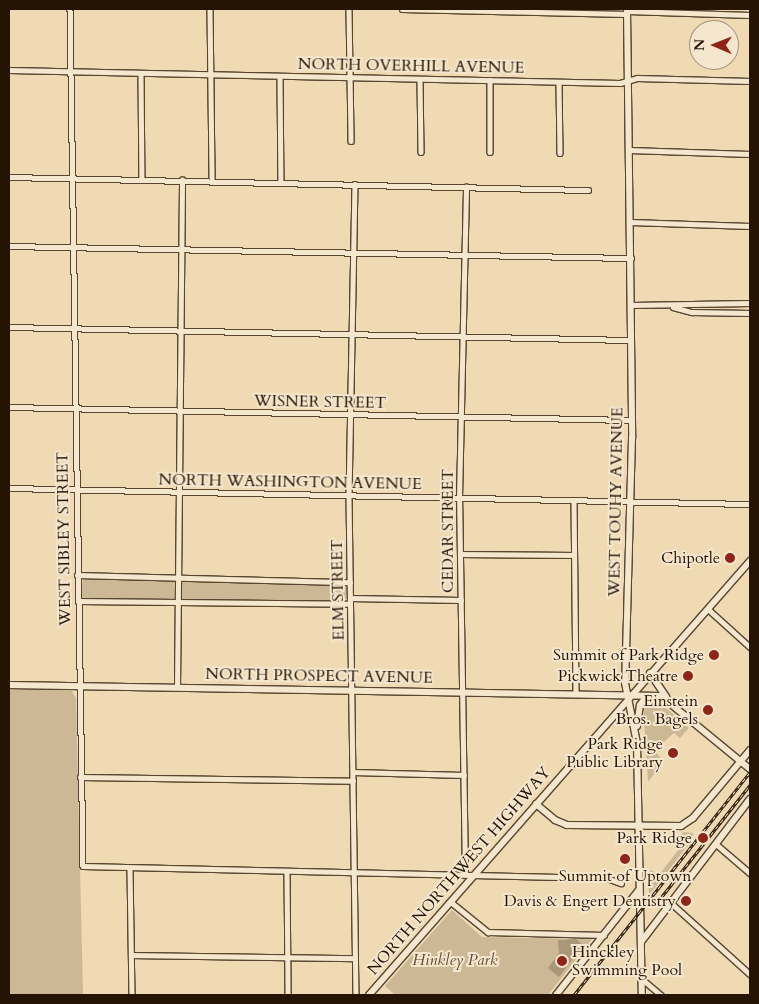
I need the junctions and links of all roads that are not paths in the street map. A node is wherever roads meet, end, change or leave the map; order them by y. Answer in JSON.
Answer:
{"nodes":[{"id":1,"x":70,"y":9,"type":"edge"},
{"id":2,"x":210,"y":9,"type":"edge"},
{"id":3,"x":349,"y":9,"type":"edge"},
{"id":4,"x":402,"y":9,"type":"edge"},
{"id":5,"x":490,"y":10,"type":"edge"},
{"id":6,"x":627,"y":11,"type":"edge"},
{"id":7,"x":750,"y":15,"type":"edge"},
{"id":8,"x":9,"y":70,"type":"edge"},
{"id":9,"x":71,"y":71,"type":"junction"},
{"id":10,"x":141,"y":73,"type":"junction"},
{"id":11,"x":210,"y":74,"type":"junction"},
{"id":12,"x":280,"y":76,"type":"junction"},
{"id":13,"x":350,"y":77,"type":"junction"},
{"id":14,"x":420,"y":79,"type":"junction"},
{"id":15,"x":490,"y":80,"type":"junction"},
{"id":16,"x":628,"y":81,"type":"junction"},
{"id":17,"x":750,"y":81,"type":"edge"},
{"id":18,"x":560,"y":82,"type":"junction"},
{"id":19,"x":351,"y":140,"type":"dead end"},
{"id":20,"x":629,"y":150,"type":"junction"},
{"id":21,"x":421,"y":152,"type":"dead end"},
{"id":22,"x":490,"y":152,"type":"dead end"},
{"id":23,"x":560,"y":154,"type":"dead end"},
{"id":24,"x":750,"y":154,"type":"edge"},
{"id":25,"x":9,"y":177,"type":"edge"},
{"id":26,"x":72,"y":178,"type":"junction"},
{"id":27,"x":142,"y":180,"type":"junction"},
{"id":28,"x":182,"y":180,"type":"junction"},
{"id":29,"x":212,"y":181,"type":"junction"},
{"id":30,"x":281,"y":182,"type":"junction"},
{"id":31,"x":356,"y":184,"type":"junction"},
{"id":32,"x":466,"y":187,"type":"junction"},
{"id":33,"x":588,"y":190,"type":"dead end"},
{"id":34,"x":630,"y":222,"type":"junction"},
{"id":35,"x":750,"y":226,"type":"edge"},
{"id":36,"x":9,"y":246,"type":"edge"},
{"id":37,"x":73,"y":247,"type":"junction"},
{"id":38,"x":180,"y":248,"type":"junction"},
{"id":39,"x":354,"y":252,"type":"junction"},
{"id":40,"x":464,"y":254,"type":"junction"},
{"id":41,"x":631,"y":258,"type":"junction"},
{"id":42,"x":750,"y":303,"type":"edge"},
{"id":43,"x":631,"y":305,"type":"junction"},
{"id":44,"x":669,"y":306,"type":"junction"},
{"id":45,"x":750,"y":313,"type":"edge"},
{"id":46,"x":9,"y":327,"type":"edge"},
{"id":47,"x":74,"y":328,"type":"junction"},
{"id":48,"x":179,"y":331,"type":"junction"},
{"id":49,"x":352,"y":334,"type":"junction"},
{"id":50,"x":463,"y":336,"type":"junction"},
{"id":51,"x":631,"y":340,"type":"junction"},
{"id":52,"x":9,"y":407,"type":"edge"},
{"id":53,"x":75,"y":409,"type":"junction"},
{"id":54,"x":178,"y":412,"type":"junction"},
{"id":55,"x":351,"y":415,"type":"junction"},
{"id":56,"x":461,"y":417,"type":"junction"},
{"id":57,"x":632,"y":420,"type":"junction"},
{"id":58,"x":9,"y":488,"type":"edge"},
{"id":59,"x":76,"y":490,"type":"junction"},
{"id":60,"x":177,"y":492,"type":"junction"},
{"id":61,"x":349,"y":496,"type":"junction"},
{"id":62,"x":459,"y":498,"type":"junction"},
{"id":63,"x":574,"y":500,"type":"junction"},
{"id":64,"x":631,"y":501,"type":"junction"},
{"id":65,"x":750,"y":504,"type":"edge"},
{"id":66,"x":460,"y":554,"type":"junction"},
{"id":67,"x":574,"y":555,"type":"junction"},
{"id":68,"x":750,"y":560,"type":"edge"},
{"id":69,"x":77,"y":575,"type":"junction"},
{"id":70,"x":177,"y":578,"type":"junction"},
{"id":71,"x":350,"y":582,"type":"junction"},
{"id":72,"x":350,"y":598,"type":"junction"},
{"id":73,"x":461,"y":600,"type":"junction"},
{"id":74,"x":78,"y":601,"type":"junction"},
{"id":75,"x":177,"y":602,"type":"junction"},
{"id":76,"x":350,"y":604,"type":"junction"},
{"id":77,"x":708,"y":609,"type":"junction"},
{"id":78,"x":750,"y":646,"type":"edge"},
{"id":79,"x":650,"y":673,"type":"junction"},
{"id":80,"x":9,"y":684,"type":"edge"},
{"id":81,"x":79,"y":686,"type":"junction"},
{"id":82,"x":177,"y":687,"type":"junction"},
{"id":83,"x":352,"y":690,"type":"junction"},
{"id":84,"x":463,"y":692,"type":"junction"},
{"id":85,"x":576,"y":693,"type":"junction"},
{"id":86,"x":647,"y":696,"type":"junction"},
{"id":87,"x":629,"y":697,"type":"junction"},
{"id":88,"x":667,"y":699,"type":"junction"},
{"id":89,"x":636,"y":730,"type":"junction"},
{"id":90,"x":750,"y":750,"type":"edge"},
{"id":91,"x":741,"y":761,"type":"junction"},
{"id":92,"x":750,"y":769,"type":"edge"},
{"id":93,"x":353,"y":772,"type":"junction"},
{"id":94,"x":464,"y":775,"type":"junction"},
{"id":95,"x":80,"y":777,"type":"junction"},
{"id":96,"x":353,"y":781,"type":"junction"},
{"id":97,"x":750,"y":799,"type":"edge"},
{"id":98,"x":536,"y":804,"type":"junction"},
{"id":99,"x":639,"y":827,"type":"junction"},
{"id":100,"x":716,"y":844,"type":"junction"},
{"id":101,"x":130,"y":869,"type":"junction"},
{"id":102,"x":287,"y":871,"type":"junction"},
{"id":103,"x":354,"y":873,"type":"junction"},
{"id":104,"x":750,"y":874,"type":"edge"},
{"id":105,"x":465,"y":875,"type":"junction"},
{"id":106,"x":474,"y":875,"type":"junction"},
{"id":107,"x":621,"y":883,"type":"dead end"},
{"id":108,"x":639,"y":890,"type":"junction"},
{"id":109,"x":451,"y":902,"type":"junction"},
{"id":110,"x":670,"y":902,"type":"junction"},
{"id":111,"x":604,"y":934,"type":"junction"},
{"id":112,"x":640,"y":942,"type":"junction"},
{"id":113,"x":131,"y":955,"type":"junction"},
{"id":114,"x":287,"y":957,"type":"junction"},
{"id":115,"x":356,"y":958,"type":"junction"},
{"id":116,"x":750,"y":974,"type":"edge"},
{"id":117,"x":642,"y":979,"type":"junction"},
{"id":118,"x":659,"y":994,"type":"edge"},
{"id":119,"x":132,"y":995,"type":"edge"},
{"id":120,"x":288,"y":995,"type":"edge"},
{"id":121,"x":356,"y":995,"type":"edge"},
{"id":122,"x":369,"y":995,"type":"edge"},
{"id":123,"x":556,"y":995,"type":"edge"},
{"id":124,"x":642,"y":995,"type":"edge"}],
"edges":[{"from":1,"to":9,"type":"street","name":"WEST SIBLEY STREET"},
{"from":2,"to":11,"type":"street"},
{"from":3,"to":13,"type":"street"},
{"from":4,"to":5,"type":"street"},
{"from":5,"to":6,"type":"street"},
{"from":6,"to":7,"type":"street"},
{"from":6,"to":16,"type":"main road","name":"WEST TOUHY AVENUE"},
{"from":8,"to":9,"type":"street","name":"NORTH OVERHILL AVENUE"},
{"from":9,"to":10,"type":"street","name":"NORTH OVERHILL AVENUE"},
{"from":9,"to":26,"type":"street","name":"WEST SIBLEY STREET"},
{"from":10,"to":11,"type":"street","name":"NORTH OVERHILL AVENUE"},
{"from":10,"to":27,"type":"street"},
{"from":11,"to":12,"type":"street","name":"NORTH OVERHILL AVENUE"},
{"from":11,"to":29,"type":"street"},
{"from":12,"to":13,"type":"street","name":"NORTH OVERHILL AVENUE"},
{"from":12,"to":30,"type":"street"},
{"from":13,"to":14,"type":"street","name":"NORTH OVERHILL AVENUE"},
{"from":13,"to":19,"type":"street"},
{"from":14,"to":15,"type":"street","name":"NORTH OVERHILL AVENUE"},
{"from":14,"to":21,"type":"street"},
{"from":15,"to":18,"type":"street","name":"NORTH OVERHILL AVENUE"},
{"from":15,"to":22,"type":"street"},
{"from":16,"to":17,"type":"street","name":"NORTH OVERHILL AVENUE"},
{"from":16,"to":18,"type":"street","name":"NORTH OVERHILL AVENUE"},
{"from":16,"to":20,"type":"main road","name":"WEST TOUHY AVENUE"},
{"from":18,"to":23,"type":"street"},
{"from":20,"to":24,"type":"street"},
{"from":20,"to":34,"type":"main road","name":"WEST TOUHY AVENUE"},
{"from":25,"to":26,"type":"street"},
{"from":26,"to":27,"type":"street"},
{"from":26,"to":37,"type":"street","name":"WEST SIBLEY STREET"},
{"from":27,"to":28,"type":"street"},
{"from":28,"to":29,"type":"street"},
{"from":28,"to":38,"type":"street"},
{"from":29,"to":30,"type":"street"},
{"from":30,"to":31,"type":"street"},
{"from":31,"to":32,"type":"street"},
{"from":31,"to":39,"type":"street","name":"ELM STREET"},
{"from":32,"to":33,"type":"street"},
{"from":32,"to":40,"type":"street","name":"CEDAR STREET"},
{"from":34,"to":35,"type":"street"},
{"from":34,"to":41,"type":"main road","name":"WEST TOUHY AVENUE"},
{"from":36,"to":37,"type":"street"},
{"from":37,"to":38,"type":"street"},
{"from":37,"to":47,"type":"street","name":"WEST SIBLEY STREET"},
{"from":38,"to":39,"type":"street"},
{"from":38,"to":48,"type":"street"},
{"from":39,"to":40,"type":"street"},
{"from":39,"to":49,"type":"street","name":"ELM STREET"},
{"from":40,"to":41,"type":"street"},
{"from":40,"to":50,"type":"street","name":"CEDAR STREET"},
{"from":41,"to":43,"type":"main road","name":"WEST TOUHY AVENUE"},
{"from":42,"to":44,"type":"street"},
{"from":43,"to":44,"type":"street"},
{"from":43,"to":51,"type":"main road","name":"WEST TOUHY AVENUE"},
{"from":44,"to":45,"type":"street"},
{"from":46,"to":47,"type":"street"},
{"from":47,"to":48,"type":"street"},
{"from":47,"to":53,"type":"street","name":"WEST SIBLEY STREET"},
{"from":48,"to":49,"type":"street"},
{"from":48,"to":54,"type":"street"},
{"from":49,"to":50,"type":"street"},
{"from":49,"to":55,"type":"street","name":"ELM STREET"},
{"from":50,"to":51,"type":"street"},
{"from":50,"to":56,"type":"street","name":"CEDAR STREET"},
{"from":51,"to":57,"type":"main road","name":"WEST TOUHY AVENUE"},
{"from":52,"to":53,"type":"street","name":"WISNER STREET"},
{"from":53,"to":54,"type":"street","name":"WISNER STREET"},
{"from":53,"to":59,"type":"street","name":"WEST SIBLEY STREET"},
{"from":54,"to":55,"type":"street","name":"WISNER STREET"},
{"from":54,"to":60,"type":"street"},
{"from":55,"to":56,"type":"street","name":"WISNER STREET"},
{"from":55,"to":61,"type":"street","name":"ELM STREET"},
{"from":56,"to":57,"type":"street","name":"WISNER STREET"},
{"from":56,"to":62,"type":"street","name":"CEDAR STREET"},
{"from":57,"to":64,"type":"main road","name":"WEST TOUHY AVENUE"},
{"from":58,"to":59,"type":"street","name":"NORTH WASHINGTON AVENUE"},
{"from":59,"to":60,"type":"street","name":"NORTH WASHINGTON AVENUE"},
{"from":59,"to":69,"type":"street","name":"WEST SIBLEY STREET"},
{"from":60,"to":61,"type":"street","name":"NORTH WASHINGTON AVENUE"},
{"from":60,"to":70,"type":"street"},
{"from":61,"to":62,"type":"street","name":"NORTH WASHINGTON AVENUE"},
{"from":61,"to":71,"type":"street","name":"ELM STREET"},
{"from":62,"to":63,"type":"street","name":"NORTH WASHINGTON AVENUE"},
{"from":62,"to":66,"type":"street","name":"CEDAR STREET"},
{"from":63,"to":64,"type":"street","name":"NORTH WASHINGTON AVENUE"},
{"from":63,"to":67,"type":"street"},
{"from":64,"to":65,"type":"street","name":"NORTH WASHINGTON AVENUE"},
{"from":64,"to":87,"type":"main road","name":"WEST TOUHY AVENUE"},
{"from":66,"to":67,"type":"street"},
{"from":66,"to":73,"type":"street","name":"CEDAR STREET"},
{"from":67,"to":85,"type":"street"},
{"from":68,"to":77,"type":"main road","name":"NORTH NORTHWEST HIGHWAY"},
{"from":69,"to":70,"type":"street"},
{"from":69,"to":74,"type":"street","name":"WEST SIBLEY STREET"},
{"from":70,"to":71,"type":"street"},
{"from":70,"to":75,"type":"street"},
{"from":71,"to":72,"type":"street","name":"ELM STREET"},
{"from":72,"to":73,"type":"street"},
{"from":72,"to":76,"type":"street","name":"ELM STREET"},
{"from":73,"to":84,"type":"street","name":"CEDAR STREET"},
{"from":74,"to":75,"type":"street"},
{"from":74,"to":81,"type":"street","name":"WEST SIBLEY STREET"},
{"from":75,"to":76,"type":"street"},
{"from":75,"to":82,"type":"street"},
{"from":76,"to":83,"type":"street","name":"ELM STREET"},
{"from":77,"to":78,"type":"street"},
{"from":77,"to":79,"type":"main road","name":"NORTH NORTHWEST HIGHWAY"},
{"from":79,"to":87,"type":"main road","name":"NORTH NORTHWEST HIGHWAY"},
{"from":79,"to":88,"type":"main road"},
{"from":80,"to":81,"type":"main road","name":"NORTH PROSPECT AVENUE"},
{"from":81,"to":82,"type":"main road","name":"NORTH PROSPECT AVENUE"},
{"from":81,"to":95,"type":"street","name":"WEST SIBLEY STREET"},
{"from":82,"to":83,"type":"main road","name":"NORTH PROSPECT AVENUE"},
{"from":83,"to":84,"type":"main road","name":"NORTH PROSPECT AVENUE"},
{"from":83,"to":93,"type":"street","name":"ELM STREET"},
{"from":84,"to":85,"type":"main road","name":"NORTH PROSPECT AVENUE"},
{"from":84,"to":94,"type":"street","name":"CEDAR STREET"},
{"from":85,"to":87,"type":"main road","name":"NORTH PROSPECT AVENUE"},
{"from":86,"to":87,"type":"main road","name":"NORTH PROSPECT AVENUE"},
{"from":86,"to":88,"type":"main road","name":"NORTH PROSPECT AVENUE"},
{"from":86,"to":89,"type":"main road"},
{"from":87,"to":89,"type":"main road","name":"WEST TOUHY AVENUE"},
{"from":87,"to":98,"type":"main road","name":"NORTH NORTHWEST HIGHWAY"},
{"from":88,"to":91,"type":"main road"},
{"from":89,"to":99,"type":"main road","name":"WEST TOUHY AVENUE"},
{"from":90,"to":91,"type":"main road"},
{"from":91,"to":92,"type":"main road"},
{"from":91,"to":99,"type":"main road"},
{"from":93,"to":94,"type":"street"},
{"from":93,"to":96,"type":"street","name":"ELM STREET"},
{"from":94,"to":105,"type":"street","name":"CEDAR STREET"},
{"from":95,"to":96,"type":"street"},
{"from":95,"to":101,"type":"street","name":"WEST SIBLEY STREET"},
{"from":96,"to":103,"type":"street","name":"ELM STREET"},
{"from":97,"to":100,"type":"main road"},
{"from":98,"to":99,"type":"main road"},
{"from":98,"to":106,"type":"main road","name":"NORTH NORTHWEST HIGHWAY"},
{"from":99,"to":108,"type":"main road","name":"WEST TOUHY AVENUE"},
{"from":100,"to":104,"type":"street"},
{"from":100,"to":110,"type":"main road"},
{"from":101,"to":102,"type":"street"},
{"from":101,"to":113,"type":"street"},
{"from":102,"to":103,"type":"street"},
{"from":102,"to":114,"type":"street"},
{"from":103,"to":105,"type":"street"},
{"from":103,"to":115,"type":"street","name":"ELM STREET"},
{"from":105,"to":106,"type":"street"},
{"from":106,"to":107,"type":"street"},
{"from":106,"to":109,"type":"main road","name":"NORTH NORTHWEST HIGHWAY"},
{"from":108,"to":111,"type":"main road"},
{"from":108,"to":112,"type":"main road","name":"WEST TOUHY AVENUE"},
{"from":109,"to":111,"type":"street"},
{"from":109,"to":122,"type":"main road","name":"NORTH NORTHWEST HIGHWAY"},
{"from":110,"to":112,"type":"main road"},
{"from":110,"to":116,"type":"street"},
{"from":111,"to":123,"type":"main road"},
{"from":112,"to":117,"type":"main road","name":"WEST TOUHY AVENUE"},
{"from":113,"to":114,"type":"street"},
{"from":113,"to":119,"type":"street"},
{"from":114,"to":115,"type":"street"},
{"from":114,"to":120,"type":"street"},
{"from":115,"to":121,"type":"street","name":"ELM STREET"},
{"from":117,"to":118,"type":"street"},
{"from":117,"to":124,"type":"main road","name":"WEST TOUHY AVENUE"}]}
